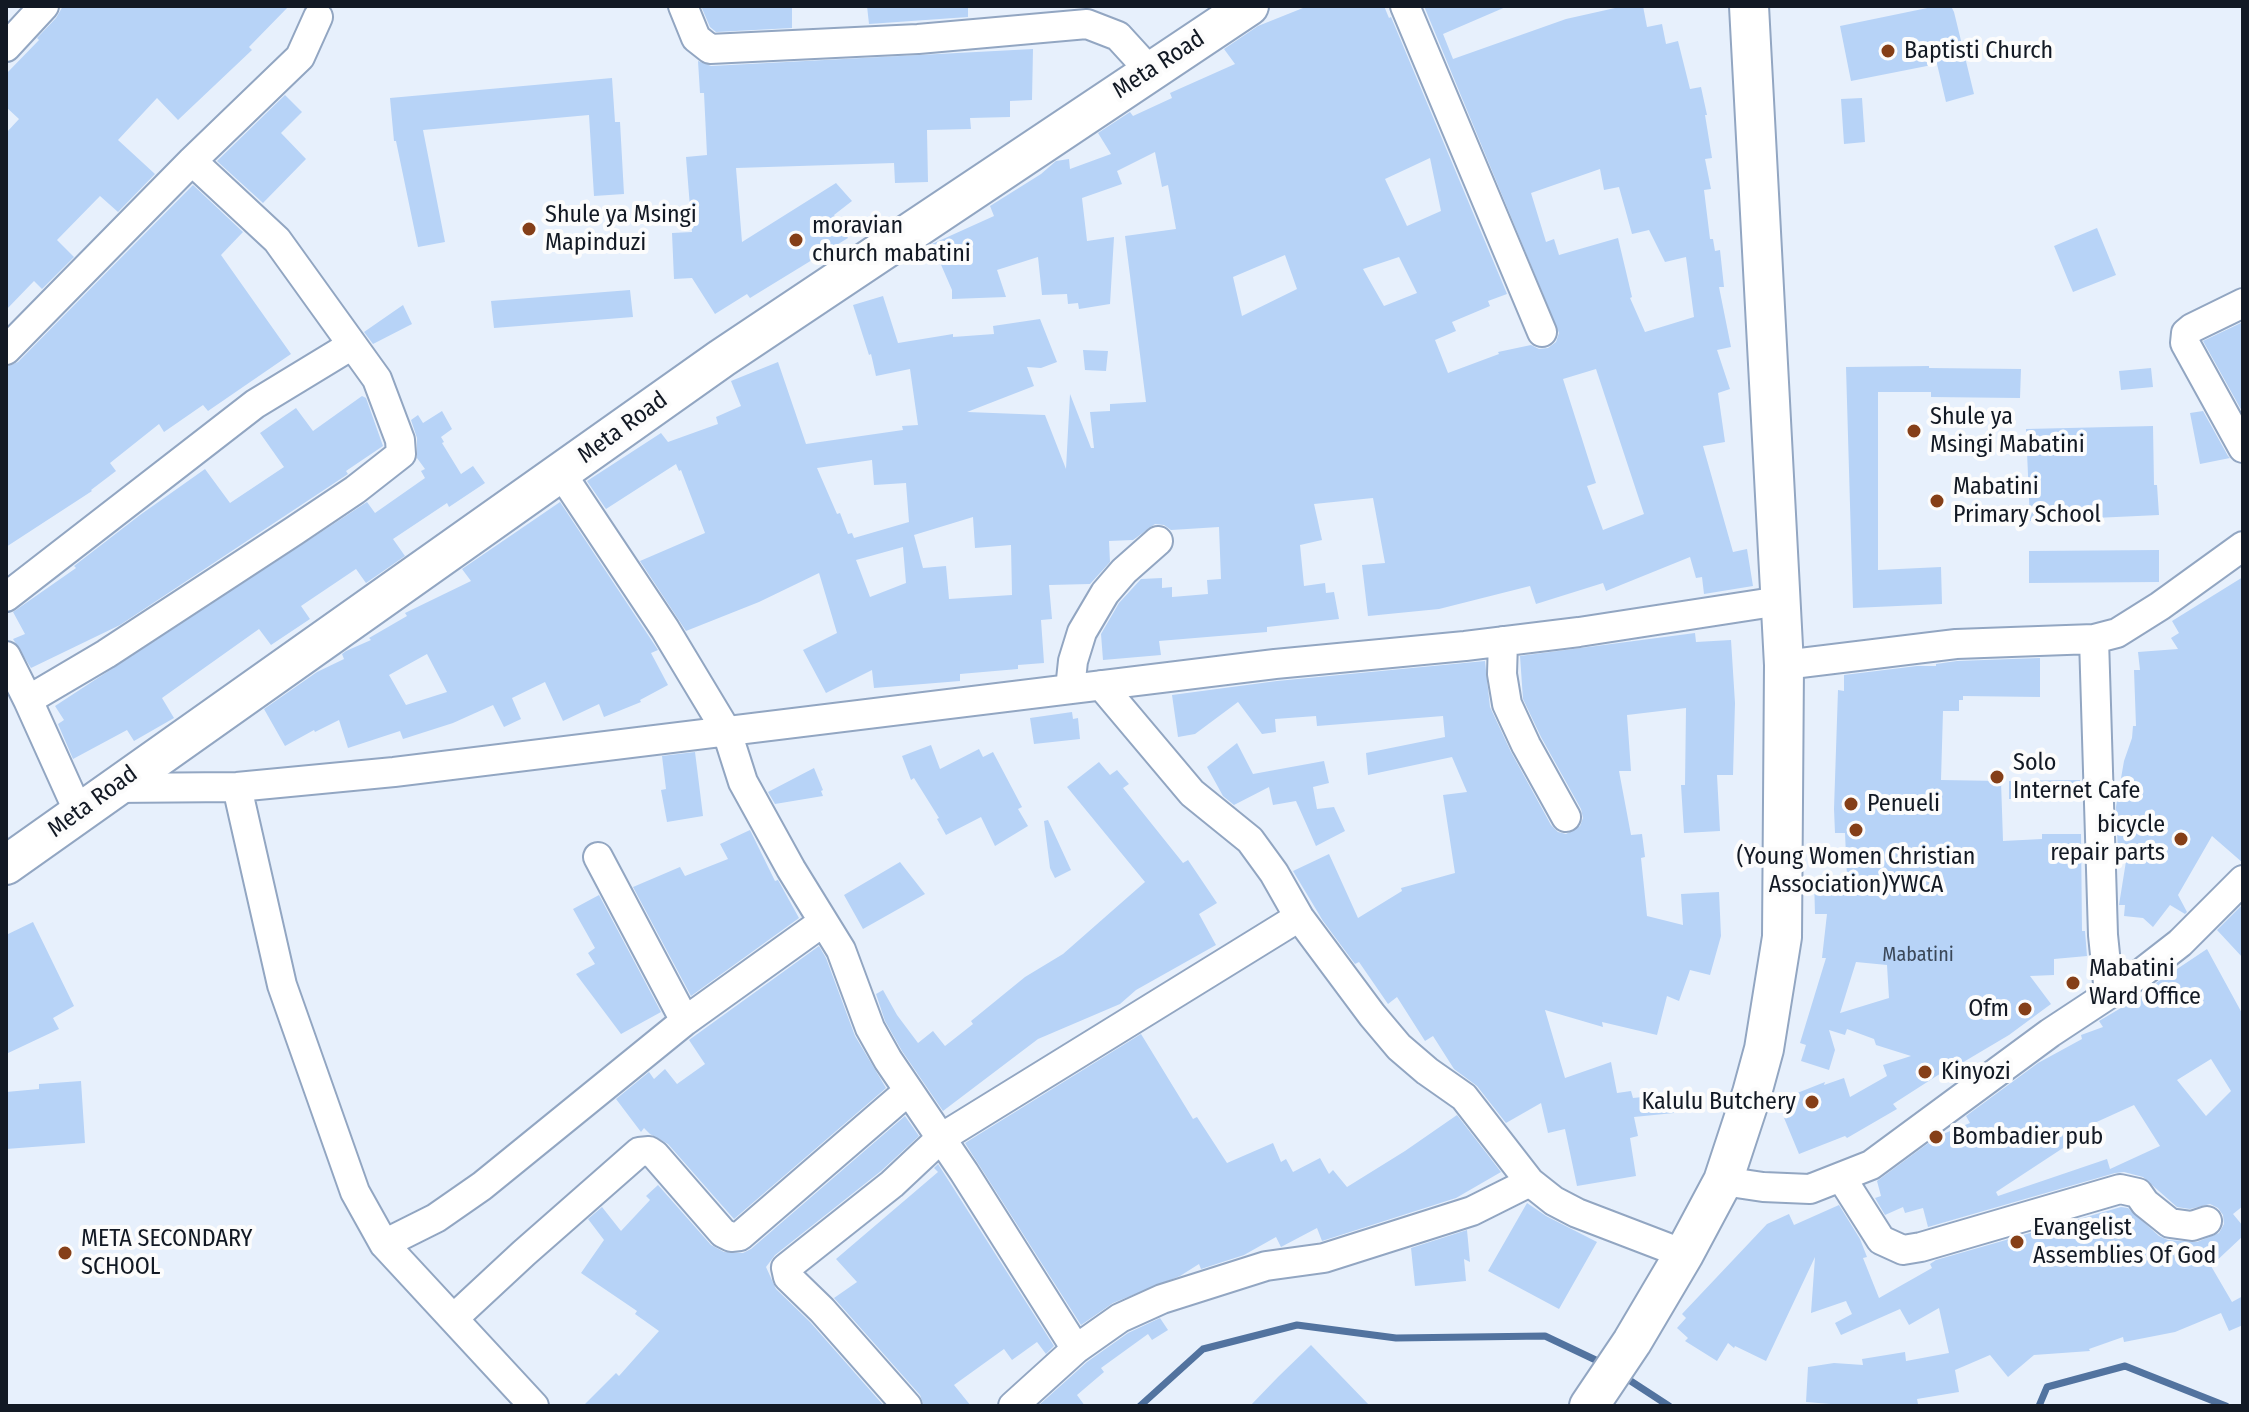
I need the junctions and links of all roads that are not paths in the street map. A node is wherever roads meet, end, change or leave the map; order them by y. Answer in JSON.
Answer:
{"nodes":[{"id":1,"x":44,"y":6,"type":"edge"},
{"id":2,"x":683,"y":6,"type":"edge"},
{"id":3,"x":1249,"y":6,"type":"edge"},
{"id":4,"x":1405,"y":6,"type":"edge"},
{"id":5,"x":1749,"y":6,"type":"edge"},
{"id":6,"x":318,"y":17,"type":"dead end"},
{"id":7,"x":6,"y":47,"type":"edge"},
{"id":8,"x":1150,"y":71,"type":"junction"},
{"id":9,"x":192,"y":161,"type":"junction"},
{"id":10,"x":2243,"y":303,"type":"edge"},
{"id":11,"x":1542,"y":332,"type":"dead end"},
{"id":12,"x":352,"y":345,"type":"junction"},
{"id":13,"x":6,"y":350,"type":"edge"},
{"id":14,"x":2243,"y":448,"type":"edge"},
{"id":15,"x":561,"y":473,"type":"junction"},
{"id":16,"x":1158,"y":541,"type":"dead end"},
{"id":17,"x":2243,"y":546,"type":"edge"},
{"id":18,"x":6,"y":597,"type":"edge"},
{"id":19,"x":1780,"y":601,"type":"junction"},
{"id":20,"x":2094,"y":639,"type":"junction"},
{"id":21,"x":1503,"y":641,"type":"junction"},
{"id":22,"x":6,"y":656,"type":"edge"},
{"id":23,"x":1784,"y":665,"type":"junction"},
{"id":24,"x":1101,"y":685,"type":"junction"},
{"id":25,"x":1070,"y":689,"type":"junction"},
{"id":26,"x":28,"y":700,"type":"junction"},
{"id":27,"x":727,"y":732,"type":"junction"},
{"id":28,"x":237,"y":787,"type":"junction"},
{"id":29,"x":112,"y":788,"type":"junction"},
{"id":30,"x":79,"y":813,"type":"junction"},
{"id":31,"x":1566,"y":817,"type":"dead end"},
{"id":32,"x":598,"y":857,"type":"dead end"},
{"id":33,"x":6,"y":865,"type":"edge"},
{"id":34,"x":2243,"y":880,"type":"edge"},
{"id":35,"x":1299,"y":917,"type":"junction"},
{"id":36,"x":823,"y":922,"type":"junction"},
{"id":37,"x":2109,"y":993,"type":"junction"},
{"id":38,"x":685,"y":1021,"type":"junction"},
{"id":39,"x":907,"y":1092,"type":"junction"},
{"id":40,"x":941,"y":1138,"type":"junction"},
{"id":41,"x":1841,"y":1177,"type":"junction"},
{"id":42,"x":1723,"y":1181,"type":"junction"},
{"id":43,"x":1530,"y":1182,"type":"junction"},
{"id":44,"x":2207,"y":1221,"type":"dead end"},
{"id":45,"x":384,"y":1244,"type":"junction"},
{"id":46,"x":1684,"y":1254,"type":"junction"},
{"id":47,"x":454,"y":1318,"type":"junction"},
{"id":48,"x":1076,"y":1349,"type":"junction"},
{"id":49,"x":1590,"y":1403,"type":"edge"},
{"id":50,"x":534,"y":1406,"type":"edge"},
{"id":51,"x":907,"y":1406,"type":"edge"},
{"id":52,"x":1013,"y":1406,"type":"edge"}],
"edges":[{"from":1,"to":7,"type":"street"},
{"from":2,"to":8,"type":"street"},
{"from":3,"to":8,"type":"street","name":"Meta Road"},
{"from":4,"to":11,"type":"street"},
{"from":5,"to":19,"type":"street"},
{"from":6,"to":9,"type":"street"},
{"from":8,"to":15,"type":"street","name":"Meta Road"},
{"from":9,"to":12,"type":"street"},
{"from":9,"to":13,"type":"street"},
{"from":10,"to":14,"type":"street"},
{"from":12,"to":18,"type":"street"},
{"from":12,"to":26,"type":"street"},
{"from":15,"to":27,"type":"street"},
{"from":15,"to":29,"type":"street","name":"Meta Road"},
{"from":16,"to":25,"type":"street"},
{"from":17,"to":20,"type":"street"},
{"from":19,"to":21,"type":"street"},
{"from":19,"to":23,"type":"street"},
{"from":20,"to":23,"type":"street"},
{"from":20,"to":37,"type":"street"},
{"from":21,"to":24,"type":"street"},
{"from":21,"to":31,"type":"street"},
{"from":22,"to":26,"type":"street"},
{"from":23,"to":42,"type":"street"},
{"from":24,"to":25,"type":"street"},
{"from":24,"to":35,"type":"street"},
{"from":25,"to":27,"type":"street"},
{"from":26,"to":30,"type":"street"},
{"from":27,"to":28,"type":"street"},
{"from":27,"to":36,"type":"street"},
{"from":28,"to":29,"type":"street"},
{"from":28,"to":45,"type":"street"},
{"from":29,"to":30,"type":"street","name":"Meta Road"},
{"from":30,"to":33,"type":"street","name":"Meta Road"},
{"from":32,"to":38,"type":"street"},
{"from":34,"to":37,"type":"street"},
{"from":35,"to":40,"type":"street"},
{"from":35,"to":43,"type":"street"},
{"from":36,"to":38,"type":"street"},
{"from":36,"to":39,"type":"street"},
{"from":37,"to":41,"type":"street"},
{"from":38,"to":45,"type":"street"},
{"from":39,"to":40,"type":"street"},
{"from":39,"to":47,"type":"street"},
{"from":40,"to":48,"type":"street"},
{"from":40,"to":51,"type":"street"},
{"from":41,"to":42,"type":"street"},
{"from":41,"to":44,"type":"street"},
{"from":42,"to":46,"type":"street"},
{"from":43,"to":46,"type":"street"},
{"from":43,"to":48,"type":"street"},
{"from":45,"to":47,"type":"street"},
{"from":46,"to":49,"type":"street"},
{"from":47,"to":50,"type":"street"},
{"from":48,"to":52,"type":"street"}]}
